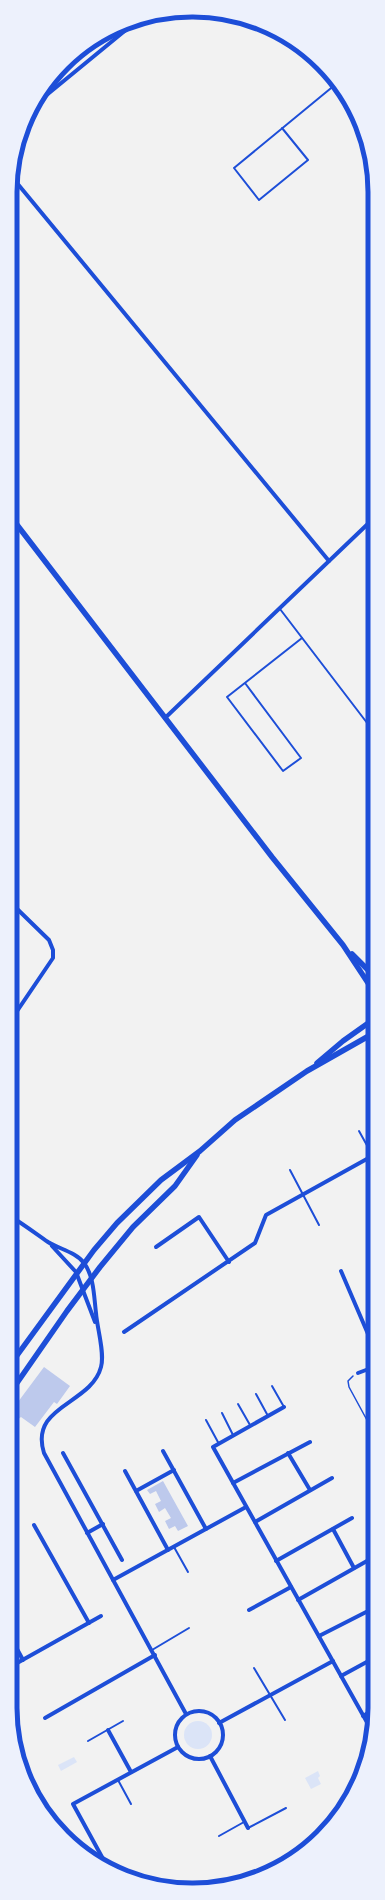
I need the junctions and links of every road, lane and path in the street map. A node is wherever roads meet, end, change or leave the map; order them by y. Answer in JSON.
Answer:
{"nodes":[{"id":1,"x":127,"y":29,"type":"edge"},
{"id":2,"x":333,"y":87,"type":"edge"},
{"id":3,"x":46,"y":96,"type":"edge"},
{"id":4,"x":282,"y":128,"type":"junction"},
{"id":5,"x":17,"y":183,"type":"edge"},
{"id":6,"x":368,"y":524,"type":"edge"},
{"id":7,"x":17,"y":525,"type":"edge"},
{"id":8,"x":329,"y":561,"type":"junction"},
{"id":9,"x":279,"y":609,"type":"junction"},
{"id":10,"x":302,"y":638,"type":"junction"},
{"id":11,"x":245,"y":683,"type":"junction"},
{"id":12,"x":165,"y":718,"type":"junction"},
{"id":13,"x":368,"y":724,"type":"edge"},
{"id":14,"x":17,"y":910,"type":"edge"},
{"id":15,"x":343,"y":945,"type":"junction"},
{"id":16,"x":368,"y":970,"type":"edge"},
{"id":17,"x":368,"y":983,"type":"edge"},
{"id":18,"x":17,"y":1011,"type":"edge"},
{"id":19,"x":368,"y":1024,"type":"edge"},
{"id":20,"x":368,"y":1036,"type":"edge"},
{"id":21,"x":307,"y":1071,"type":"junction"},
{"id":22,"x":359,"y":1131,"type":"dead end"},
{"id":23,"x":368,"y":1146,"type":"edge"},
{"id":24,"x":200,"y":1151,"type":"junction"},
{"id":25,"x":368,"y":1159,"type":"edge"},
{"id":26,"x":290,"y":1170,"type":"dead end"},
{"id":27,"x":303,"y":1195,"type":"junction"},
{"id":28,"x":17,"y":1221,"type":"edge"},
{"id":29,"x":319,"y":1224,"type":"dead end"},
{"id":30,"x":49,"y":1242,"type":"junction"},
{"id":31,"x":156,"y":1247,"type":"dead end"},
{"id":32,"x":84,"y":1262,"type":"junction"},
{"id":33,"x":229,"y":1262,"type":"junction"},
{"id":34,"x":341,"y":1271,"type":"dead end"},
{"id":35,"x":76,"y":1272,"type":"junction"},
{"id":36,"x":91,"y":1278,"type":"junction"},
{"id":37,"x":83,"y":1288,"type":"junction"},
{"id":38,"x":97,"y":1327,"type":"junction"},
{"id":39,"x":124,"y":1332,"type":"dead end"},
{"id":40,"x":368,"y":1334,"type":"edge"},
{"id":41,"x":17,"y":1355,"type":"edge"},
{"id":42,"x":368,"y":1369,"type":"edge"},
{"id":43,"x":358,"y":1373,"type":"joint"},
{"id":44,"x":17,"y":1383,"type":"edge"},
{"id":45,"x":272,"y":1386,"type":"dead end"},
{"id":46,"x":256,"y":1394,"type":"dead end"},
{"id":47,"x":238,"y":1404,"type":"dead end"},
{"id":48,"x":284,"y":1407,"type":"joint"},
{"id":49,"x":222,"y":1413,"type":"dead end"},
{"id":50,"x":268,"y":1416,"type":"junction"},
{"id":51,"x":206,"y":1420,"type":"dead end"},
{"id":52,"x":368,"y":1422,"type":"edge"},
{"id":53,"x":250,"y":1426,"type":"junction"},
{"id":54,"x":233,"y":1436,"type":"junction"},
{"id":55,"x":310,"y":1442,"type":"dead end"},
{"id":56,"x":219,"y":1444,"type":"junction"},
{"id":57,"x":163,"y":1451,"type":"dead end"},
{"id":58,"x":63,"y":1453,"type":"dead end"},
{"id":59,"x":288,"y":1453,"type":"junction"},
{"id":60,"x":174,"y":1470,"type":"junction"},
{"id":61,"x":124,"y":1471,"type":"dead end"},
{"id":62,"x":332,"y":1478,"type":"dead end"},
{"id":63,"x":233,"y":1483,"type":"junction"},
{"id":64,"x":310,"y":1490,"type":"junction"},
{"id":65,"x":136,"y":1491,"type":"junction"},
{"id":66,"x":246,"y":1507,"type":"junction"},
{"id":67,"x":352,"y":1518,"type":"dead end"},
{"id":68,"x":255,"y":1522,"type":"junction"},
{"id":69,"x":103,"y":1524,"type":"junction"},
{"id":70,"x":34,"y":1525,"type":"dead end"},
{"id":71,"x":206,"y":1529,"type":"junction"},
{"id":72,"x":334,"y":1529,"type":"junction"},
{"id":73,"x":88,"y":1533,"type":"junction"},
{"id":74,"x":174,"y":1546,"type":"junction"},
{"id":75,"x":168,"y":1550,"type":"junction"},
{"id":76,"x":122,"y":1560,"type":"dead end"},
{"id":77,"x":368,"y":1560,"type":"edge"},
{"id":78,"x":276,"y":1561,"type":"junction"},
{"id":79,"x":354,"y":1568,"type":"junction"},
{"id":80,"x":188,"y":1572,"type":"dead end"},
{"id":81,"x":113,"y":1580,"type":"junction"},
{"id":82,"x":291,"y":1587,"type":"junction"},
{"id":83,"x":298,"y":1600,"type":"junction"},
{"id":84,"x":249,"y":1610,"type":"dead end"},
{"id":85,"x":368,"y":1611,"type":"edge"},
{"id":86,"x":100,"y":1616,"type":"dead end"},
{"id":87,"x":89,"y":1623,"type":"junction"},
{"id":88,"x":189,"y":1628,"type":"dead end"},
{"id":89,"x":319,"y":1636,"type":"junction"},
{"id":90,"x":17,"y":1649,"type":"edge"},
{"id":91,"x":152,"y":1650,"type":"junction"},
{"id":92,"x":155,"y":1656,"type":"junction"},
{"id":93,"x":23,"y":1660,"type":"junction"},
{"id":94,"x":333,"y":1661,"type":"junction"},
{"id":95,"x":368,"y":1661,"type":"edge"},
{"id":96,"x":17,"y":1663,"type":"edge"},
{"id":97,"x":254,"y":1668,"type":"dead end"},
{"id":98,"x":341,"y":1676,"type":"junction"},
{"id":99,"x":270,"y":1696,"type":"junction"},
{"id":100,"x":368,"y":1713,"type":"edge"},
{"id":101,"x":186,"y":1714,"type":"junction"},
{"id":102,"x":363,"y":1716,"type":"junction"},
{"id":103,"x":45,"y":1718,"type":"dead end"},
{"id":104,"x":285,"y":1720,"type":"dead end"},
{"id":105,"x":123,"y":1721,"type":"dead end"},
{"id":106,"x":220,"y":1723,"type":"junction"},
{"id":107,"x":367,"y":1723,"type":"edge"},
{"id":108,"x":108,"y":1730,"type":"junction"},
{"id":109,"x":88,"y":1741,"type":"dead end"},
{"id":110,"x":178,"y":1747,"type":"junction"},
{"id":111,"x":210,"y":1756,"type":"junction"},
{"id":112,"x":131,"y":1772,"type":"junction"},
{"id":113,"x":118,"y":1780,"type":"junction"},
{"id":114,"x":131,"y":1804,"type":"dead end"},
{"id":115,"x":286,"y":1808,"type":"dead end"},
{"id":116,"x":246,"y":1821,"type":"junction"},
{"id":117,"x":248,"y":1828,"type":"joint"},
{"id":118,"x":219,"y":1836,"type":"dead end"},
{"id":119,"x":102,"y":1857,"type":"edge"}],
"edges":[{"from":1,"to":3,"type":"street"},
{"from":2,"to":4,"type":"lane"},
{"from":4,"to":4,"type":"lane"},
{"from":5,"to":8,"type":"street"},
{"from":6,"to":8,"type":"street"},
{"from":7,"to":12,"type":"street"},
{"from":8,"to":9,"type":"street"},
{"from":9,"to":10,"type":"lane"},
{"from":9,"to":12,"type":"street"},
{"from":10,"to":11,"type":"lane"},
{"from":10,"to":13,"type":"lane"},
{"from":11,"to":11,"type":"lane"},
{"from":12,"to":15,"type":"street"},
{"from":14,"to":18,"type":"street"},
{"from":15,"to":16,"type":"street"},
{"from":15,"to":17,"type":"street"},
{"from":19,"to":21,"type":"street"},
{"from":20,"to":21,"type":"street"},
{"from":21,"to":24,"type":"street"},
{"from":22,"to":23,"type":"lane"},
{"from":24,"to":32,"type":"street"},
{"from":24,"to":36,"type":"street"},
{"from":25,"to":27,"type":"street"},
{"from":26,"to":27,"type":"lane"},
{"from":27,"to":29,"type":"lane"},
{"from":27,"to":33,"type":"street"},
{"from":28,"to":30,"type":"street"},
{"from":30,"to":32,"type":"street"},
{"from":30,"to":35,"type":"street"},
{"from":31,"to":33,"type":"street"},
{"from":32,"to":35,"type":"street"},
{"from":32,"to":36,"type":"street"},
{"from":33,"to":39,"type":"street"},
{"from":34,"to":40,"type":"street"},
{"from":35,"to":37,"type":"street"},
{"from":35,"to":41,"type":"street"},
{"from":36,"to":37,"type":"street"},
{"from":36,"to":38,"type":"street"},
{"from":37,"to":38,"type":"street"},
{"from":37,"to":44,"type":"street"},
{"from":38,"to":73,"type":"street"},
{"from":42,"to":43,"type":"street"},
{"from":43,"to":52,"type":"path"},
{"from":45,"to":48,"type":"lane"},
{"from":46,"to":50,"type":"lane"},
{"from":47,"to":53,"type":"lane"},
{"from":48,"to":50,"type":"street"},
{"from":49,"to":54,"type":"lane"},
{"from":50,"to":53,"type":"street"},
{"from":51,"to":56,"type":"lane"},
{"from":53,"to":54,"type":"street"},
{"from":54,"to":56,"type":"street"},
{"from":55,"to":59,"type":"street"},
{"from":56,"to":63,"type":"street"},
{"from":57,"to":60,"type":"street"},
{"from":58,"to":69,"type":"street"},
{"from":59,"to":63,"type":"street"},
{"from":59,"to":64,"type":"street"},
{"from":60,"to":65,"type":"street"},
{"from":60,"to":71,"type":"street"},
{"from":61,"to":65,"type":"street"},
{"from":62,"to":64,"type":"street"},
{"from":63,"to":66,"type":"street"},
{"from":64,"to":68,"type":"street"},
{"from":65,"to":75,"type":"street"},
{"from":66,"to":68,"type":"street"},
{"from":66,"to":71,"type":"street"},
{"from":67,"to":72,"type":"street"},
{"from":68,"to":78,"type":"street"},
{"from":69,"to":73,"type":"street"},
{"from":69,"to":76,"type":"street"},
{"from":70,"to":87,"type":"street"},
{"from":71,"to":74,"type":"street"},
{"from":72,"to":78,"type":"street"},
{"from":72,"to":79,"type":"street"},
{"from":73,"to":81,"type":"street"},
{"from":74,"to":75,"type":"street"},
{"from":74,"to":80,"type":"lane"},
{"from":75,"to":81,"type":"street"},
{"from":77,"to":79,"type":"street"},
{"from":78,"to":82,"type":"street"},
{"from":79,"to":83,"type":"street"},
{"from":81,"to":91,"type":"street"},
{"from":82,"to":83,"type":"street"},
{"from":82,"to":84,"type":"street"},
{"from":83,"to":89,"type":"street"},
{"from":85,"to":89,"type":"street"},
{"from":86,"to":87,"type":"street"},
{"from":87,"to":93,"type":"street"},
{"from":88,"to":91,"type":"lane"},
{"from":89,"to":94,"type":"street"},
{"from":90,"to":93,"type":"street"},
{"from":91,"to":92,"type":"street"},
{"from":92,"to":101,"type":"street"},
{"from":92,"to":103,"type":"street"},
{"from":93,"to":96,"type":"street"},
{"from":94,"to":98,"type":"street"},
{"from":94,"to":99,"type":"street"},
{"from":95,"to":98,"type":"street"},
{"from":97,"to":99,"type":"lane"},
{"from":98,"to":102,"type":"street"},
{"from":99,"to":104,"type":"lane"},
{"from":99,"to":106,"type":"street"},
{"from":100,"to":102,"type":"street"},
{"from":101,"to":106,"type":"street"},
{"from":101,"to":110,"type":"street"},
{"from":102,"to":107,"type":"street"},
{"from":105,"to":108,"type":"lane"},
{"from":106,"to":111,"type":"street"},
{"from":108,"to":109,"type":"lane"},
{"from":108,"to":112,"type":"street"},
{"from":110,"to":111,"type":"street"},
{"from":110,"to":112,"type":"street"},
{"from":111,"to":116,"type":"street"},
{"from":112,"to":113,"type":"street"},
{"from":113,"to":114,"type":"lane"},
{"from":113,"to":119,"type":"street"},
{"from":115,"to":117,"type":"lane"},
{"from":116,"to":117,"type":"street"},
{"from":116,"to":118,"type":"lane"}]}
